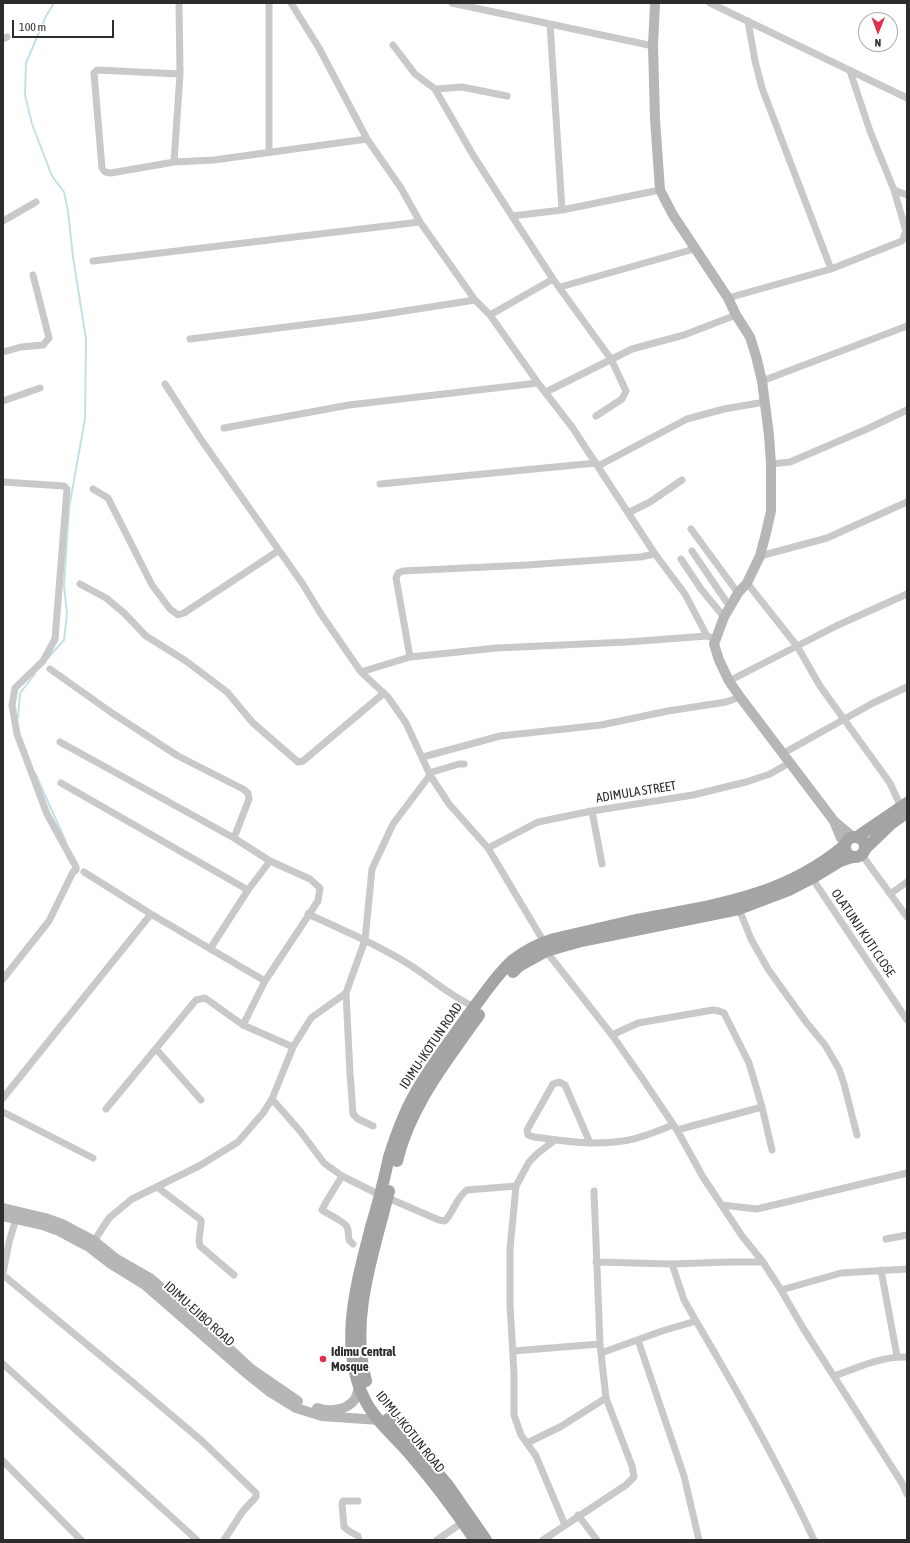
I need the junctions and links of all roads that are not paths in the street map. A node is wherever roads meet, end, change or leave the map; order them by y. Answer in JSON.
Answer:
{"nodes":[{"id":1,"x":179,"y":3,"type":"edge"},
{"id":2,"x":269,"y":3,"type":"edge"},
{"id":3,"x":291,"y":3,"type":"edge"},
{"id":4,"x":452,"y":3,"type":"edge"},
{"id":5,"x":655,"y":3,"type":"edge"},
{"id":6,"x":710,"y":3,"type":"edge"},
{"id":7,"x":748,"y":21,"type":"junction"},
{"id":8,"x":550,"y":24,"type":"junction"},
{"id":9,"x":393,"y":45,"type":"dead end"},
{"id":10,"x":653,"y":46,"type":"junction"},
{"id":11,"x":850,"y":71,"type":"junction"},
{"id":12,"x":180,"y":74,"type":"junction"},
{"id":13,"x":435,"y":89,"type":"junction"},
{"id":14,"x":507,"y":96,"type":"dead end"},
{"id":15,"x":907,"y":98,"type":"edge"},
{"id":16,"x":367,"y":139,"type":"junction"},
{"id":17,"x":270,"y":151,"type":"junction"},
{"id":18,"x":174,"y":162,"type":"junction"},
{"id":19,"x":660,"y":190,"type":"junction"},
{"id":20,"x":894,"y":190,"type":"junction"},
{"id":21,"x":907,"y":195,"type":"edge"},
{"id":22,"x":36,"y":202,"type":"dead end"},
{"id":23,"x":562,"y":210,"type":"junction"},
{"id":24,"x":512,"y":216,"type":"junction"},
{"id":25,"x":3,"y":221,"type":"edge"},
{"id":26,"x":420,"y":222,"type":"junction"},
{"id":27,"x":694,"y":249,"type":"junction"},
{"id":28,"x":93,"y":262,"type":"dead end"},
{"id":29,"x":831,"y":269,"type":"junction"},
{"id":30,"x":33,"y":275,"type":"dead end"},
{"id":31,"x":553,"y":279,"type":"junction"},
{"id":32,"x":560,"y":287,"type":"junction"},
{"id":33,"x":728,"y":298,"type":"junction"},
{"id":34,"x":475,"y":300,"type":"junction"},
{"id":35,"x":490,"y":315,"type":"junction"},
{"id":36,"x":736,"y":315,"type":"junction"},
{"id":37,"x":907,"y":326,"type":"edge"},
{"id":38,"x":190,"y":339,"type":"dead end"},
{"id":39,"x":3,"y":352,"type":"edge"},
{"id":40,"x":611,"y":359,"type":"junction"},
{"id":41,"x":762,"y":381,"type":"junction"},
{"id":42,"x":538,"y":383,"type":"junction"},
{"id":43,"x":165,"y":384,"type":"dead end"},
{"id":44,"x":40,"y":388,"type":"dead end"},
{"id":45,"x":546,"y":392,"type":"junction"},
{"id":46,"x":3,"y":401,"type":"edge"},
{"id":47,"x":765,"y":402,"type":"junction"},
{"id":48,"x":907,"y":410,"type":"edge"},
{"id":49,"x":596,"y":416,"type":"dead end"},
{"id":50,"x":224,"y":428,"type":"dead end"},
{"id":51,"x":771,"y":464,"type":"junction"},
{"id":52,"x":597,"y":465,"type":"junction"},
{"id":53,"x":682,"y":480,"type":"dead end"},
{"id":54,"x":3,"y":482,"type":"edge"},
{"id":55,"x":380,"y":484,"type":"dead end"},
{"id":56,"x":92,"y":489,"type":"dead end"},
{"id":57,"x":907,"y":502,"type":"edge"},
{"id":58,"x":628,"y":514,"type":"junction"},
{"id":59,"x":692,"y":529,"type":"dead end"},
{"id":60,"x":278,"y":551,"type":"junction"},
{"id":61,"x":692,"y":551,"type":"dead end"},
{"id":62,"x":655,"y":554,"type":"junction"},
{"id":63,"x":760,"y":556,"type":"junction"},
{"id":64,"x":681,"y":559,"type":"dead end"},
{"id":65,"x":747,"y":583,"type":"junction"},
{"id":66,"x":80,"y":584,"type":"dead end"},
{"id":67,"x":738,"y":593,"type":"junction"},
{"id":68,"x":907,"y":594,"type":"edge"},
{"id":69,"x":730,"y":607,"type":"junction"},
{"id":70,"x":724,"y":617,"type":"junction"},
{"id":71,"x":711,"y":637,"type":"junction"},
{"id":72,"x":797,"y":646,"type":"junction"},
{"id":73,"x":410,"y":657,"type":"junction"},
{"id":74,"x":50,"y":669,"type":"dead end"},
{"id":75,"x":361,"y":672,"type":"junction"},
{"id":76,"x":729,"y":681,"type":"junction"},
{"id":77,"x":907,"y":687,"type":"edge"},
{"id":78,"x":384,"y":693,"type":"junction"},
{"id":79,"x":740,"y":697,"type":"junction"},
{"id":80,"x":843,"y":720,"type":"junction"},
{"id":81,"x":60,"y":742,"type":"dead end"},
{"id":82,"x":782,"y":754,"type":"junction"},
{"id":83,"x":423,"y":758,"type":"junction"},
{"id":84,"x":789,"y":762,"type":"junction"},
{"id":85,"x":464,"y":764,"type":"dead end"},
{"id":86,"x":429,"y":774,"type":"junction"},
{"id":87,"x":61,"y":783,"type":"dead end"},
{"id":88,"x":905,"y":808,"type":"edge"},
{"id":89,"x":592,"y":811,"type":"junction"},
{"id":90,"x":234,"y":838,"type":"junction"},
{"id":91,"x":850,"y":841,"type":"junction"},
{"id":92,"x":488,"y":848,"type":"junction"},
{"id":93,"x":860,"y":853,"type":"junction"},
{"id":94,"x":270,"y":861,"type":"junction"},
{"id":95,"x":602,"y":864,"type":"dead end"},
{"id":96,"x":84,"y":872,"type":"dead end"},
{"id":97,"x":812,"y":878,"type":"junction"},
{"id":98,"x":907,"y":882,"type":"edge"},
{"id":99,"x":248,"y":890,"type":"junction"},
{"id":100,"x":890,"y":894,"type":"junction"},
{"id":101,"x":739,"y":909,"type":"junction"},
{"id":102,"x":151,"y":914,"type":"junction"},
{"id":103,"x":308,"y":914,"type":"junction"},
{"id":104,"x":907,"y":918,"type":"edge"},
{"id":105,"x":364,"y":940,"type":"junction"},
{"id":106,"x":545,"y":946,"type":"junction"},
{"id":107,"x":210,"y":949,"type":"junction"},
{"id":108,"x":3,"y":979,"type":"edge"},
{"id":109,"x":265,"y":981,"type":"junction"},
{"id":110,"x":346,"y":994,"type":"junction"},
{"id":111,"x":475,"y":1007,"type":"junction"},
{"id":112,"x":907,"y":1020,"type":"edge"},
{"id":113,"x":243,"y":1025,"type":"junction"},
{"id":114,"x":612,"y":1035,"type":"junction"},
{"id":115,"x":293,"y":1047,"type":"junction"},
{"id":116,"x":156,"y":1049,"type":"junction"},
{"id":117,"x":3,"y":1098,"type":"edge"},
{"id":118,"x":272,"y":1099,"type":"junction"},
{"id":119,"x":201,"y":1100,"type":"dead end"},
{"id":120,"x":762,"y":1107,"type":"junction"},
{"id":121,"x":106,"y":1109,"type":"dead end"},
{"id":122,"x":3,"y":1112,"type":"edge"},
{"id":123,"x":373,"y":1126,"type":"dead end"},
{"id":124,"x":675,"y":1128,"type":"junction"},
{"id":125,"x":857,"y":1135,"type":"dead end"},
{"id":126,"x":555,"y":1140,"type":"junction"},
{"id":127,"x":590,"y":1143,"type":"junction"},
{"id":128,"x":772,"y":1150,"type":"dead end"},
{"id":129,"x":93,"y":1158,"type":"dead end"},
{"id":130,"x":907,"y":1173,"type":"edge"},
{"id":131,"x":342,"y":1176,"type":"junction"},
{"id":132,"x":516,"y":1186,"type":"junction"},
{"id":133,"x":157,"y":1187,"type":"junction"},
{"id":134,"x":594,"y":1190,"type":"dead end"},
{"id":135,"x":384,"y":1196,"type":"junction"},
{"id":136,"x":722,"y":1206,"type":"junction"},
{"id":137,"x":3,"y":1208,"type":"edge"},
{"id":138,"x":3,"y":1216,"type":"edge"},
{"id":139,"x":16,"y":1219,"type":"junction"},
{"id":140,"x":907,"y":1235,"type":"edge"},
{"id":141,"x":886,"y":1240,"type":"dead end"},
{"id":142,"x":94,"y":1241,"type":"junction"},
{"id":143,"x":353,"y":1244,"type":"dead end"},
{"id":144,"x":596,"y":1262,"type":"junction"},
{"id":145,"x":763,"y":1262,"type":"junction"},
{"id":146,"x":672,"y":1264,"type":"junction"},
{"id":147,"x":907,"y":1269,"type":"edge"},
{"id":148,"x":881,"y":1270,"type":"junction"},
{"id":149,"x":3,"y":1274,"type":"edge"},
{"id":150,"x":234,"y":1275,"type":"dead end"},
{"id":151,"x":781,"y":1290,"type":"junction"},
{"id":152,"x":696,"y":1320,"type":"junction"},
{"id":153,"x":638,"y":1340,"type":"junction"},
{"id":154,"x":600,"y":1344,"type":"junction"},
{"id":155,"x":513,"y":1351,"type":"junction"},
{"id":156,"x":601,"y":1353,"type":"junction"},
{"id":157,"x":897,"y":1356,"type":"junction"},
{"id":158,"x":907,"y":1356,"type":"edge"},
{"id":159,"x":3,"y":1364,"type":"edge"},
{"id":160,"x":835,"y":1376,"type":"junction"},
{"id":161,"x":359,"y":1387,"type":"junction"},
{"id":162,"x":606,"y":1398,"type":"junction"},
{"id":163,"x":379,"y":1420,"type":"junction"},
{"id":164,"x":527,"y":1443,"type":"junction"},
{"id":165,"x":3,"y":1461,"type":"edge"},
{"id":166,"x":907,"y":1492,"type":"edge"},
{"id":167,"x":358,"y":1500,"type":"dead end"},
{"id":168,"x":578,"y":1515,"type":"junction"},
{"id":169,"x":463,"y":1522,"type":"junction"},
{"id":170,"x":565,"y":1525,"type":"junction"},
{"id":171,"x":81,"y":1540,"type":"edge"},
{"id":172,"x":197,"y":1540,"type":"edge"},
{"id":173,"x":224,"y":1540,"type":"edge"},
{"id":174,"x":359,"y":1540,"type":"edge"},
{"id":175,"x":437,"y":1540,"type":"edge"},
{"id":176,"x":475,"y":1540,"type":"edge"},
{"id":177,"x":486,"y":1540,"type":"edge"},
{"id":178,"x":543,"y":1540,"type":"edge"},
{"id":179,"x":597,"y":1540,"type":"edge"},
{"id":180,"x":699,"y":1540,"type":"edge"},
{"id":181,"x":814,"y":1540,"type":"edge"}],
"edges":[{"from":1,"to":12,"type":"street"},
{"from":2,"to":17,"type":"street"},
{"from":3,"to":16,"type":"street"},
{"from":4,"to":8,"type":"street"},
{"from":5,"to":10,"type":"street"},
{"from":6,"to":7,"type":"street"},
{"from":7,"to":11,"type":"street"},
{"from":7,"to":29,"type":"street"},
{"from":8,"to":10,"type":"street"},
{"from":8,"to":23,"type":"street"},
{"from":9,"to":13,"type":"street"},
{"from":10,"to":19,"type":"street"},
{"from":11,"to":15,"type":"street"},
{"from":11,"to":20,"type":"street"},
{"from":12,"to":18,"type":"street"},
{"from":12,"to":18,"type":"street"},
{"from":13,"to":14,"type":"street"},
{"from":13,"to":24,"type":"street"},
{"from":16,"to":17,"type":"street"},
{"from":16,"to":26,"type":"street"},
{"from":17,"to":18,"type":"street"},
{"from":19,"to":23,"type":"street"},
{"from":19,"to":27,"type":"street"},
{"from":20,"to":21,"type":"street"},
{"from":20,"to":29,"type":"street"},
{"from":22,"to":25,"type":"street"},
{"from":23,"to":24,"type":"street"},
{"from":24,"to":31,"type":"street"},
{"from":26,"to":28,"type":"street"},
{"from":26,"to":34,"type":"street"},
{"from":27,"to":32,"type":"street"},
{"from":27,"to":33,"type":"street"},
{"from":29,"to":33,"type":"street"},
{"from":30,"to":39,"type":"street"},
{"from":31,"to":32,"type":"street"},
{"from":31,"to":35,"type":"street"},
{"from":32,"to":40,"type":"street"},
{"from":33,"to":36,"type":"street"},
{"from":34,"to":35,"type":"street"},
{"from":34,"to":38,"type":"street"},
{"from":35,"to":42,"type":"street"},
{"from":36,"to":40,"type":"street"},
{"from":36,"to":41,"type":"street"},
{"from":37,"to":41,"type":"street"},
{"from":40,"to":45,"type":"street"},
{"from":40,"to":49,"type":"street"},
{"from":41,"to":47,"type":"street"},
{"from":42,"to":45,"type":"street"},
{"from":42,"to":50,"type":"street"},
{"from":43,"to":60,"type":"street"},
{"from":44,"to":46,"type":"street"},
{"from":45,"to":52,"type":"street"},
{"from":47,"to":51,"type":"street"},
{"from":47,"to":52,"type":"street"},
{"from":48,"to":51,"type":"street"},
{"from":51,"to":63,"type":"street"},
{"from":52,"to":55,"type":"street"},
{"from":52,"to":58,"type":"street"},
{"from":53,"to":58,"type":"street"},
{"from":54,"to":108,"type":"street"},
{"from":56,"to":60,"type":"street"},
{"from":57,"to":63,"type":"street"},
{"from":58,"to":62,"type":"street"},
{"from":59,"to":67,"type":"street"},
{"from":60,"to":75,"type":"street"},
{"from":61,"to":69,"type":"street"},
{"from":62,"to":71,"type":"street"},
{"from":62,"to":73,"type":"street"},
{"from":63,"to":65,"type":"street"},
{"from":64,"to":70,"type":"street"},
{"from":65,"to":67,"type":"street"},
{"from":65,"to":72,"type":"street"},
{"from":66,"to":78,"type":"street"},
{"from":67,"to":69,"type":"street"},
{"from":68,"to":72,"type":"street"},
{"from":69,"to":70,"type":"street"},
{"from":70,"to":71,"type":"street"},
{"from":71,"to":73,"type":"street"},
{"from":71,"to":76,"type":"street"},
{"from":72,"to":76,"type":"street"},
{"from":72,"to":80,"type":"street"},
{"from":73,"to":75,"type":"street"},
{"from":74,"to":90,"type":"street"},
{"from":75,"to":78,"type":"street"},
{"from":76,"to":79,"type":"street"},
{"from":77,"to":80,"type":"street"},
{"from":78,"to":83,"type":"street"},
{"from":79,"to":82,"type":"street"},
{"from":79,"to":83,"type":"street"},
{"from":80,"to":82,"type":"street"},
{"from":80,"to":88,"type":"street"},
{"from":81,"to":90,"type":"street"},
{"from":82,"to":84,"type":"street"},
{"from":83,"to":86,"type":"street"},
{"from":84,"to":89,"type":"street","name":"ADIMULA STREET"},
{"from":84,"to":91,"type":"street"},
{"from":85,"to":86,"type":"street"},
{"from":86,"to":92,"type":"street"},
{"from":86,"to":105,"type":"street"},
{"from":87,"to":99,"type":"street"},
{"from":88,"to":91,"type":"main road","name":"IDIMU-IKOTUN ROAD"},
{"from":88,"to":93,"type":"main road","name":"IDIMU-IKOTUN ROAD"},
{"from":89,"to":92,"type":"street","name":"ADIMULA STREET"},
{"from":89,"to":95,"type":"street"},
{"from":90,"to":94,"type":"street"},
{"from":91,"to":93,"type":"main road"},
{"from":91,"to":93,"type":"main road"},
{"from":91,"to":106,"type":"main road","name":"IDIMU-IKOTUN ROAD"},
{"from":92,"to":106,"type":"street"},
{"from":93,"to":97,"type":"main road","name":"IDIMU-IKOTUN ROAD"},
{"from":93,"to":100,"type":"street"},
{"from":94,"to":99,"type":"street"},
{"from":94,"to":103,"type":"street"},
{"from":96,"to":102,"type":"street"},
{"from":97,"to":101,"type":"main road","name":"IDIMU-IKOTUN ROAD"},
{"from":97,"to":112,"type":"street","name":"OLATUNJI KUTI CLOSE"},
{"from":98,"to":100,"type":"street"},
{"from":99,"to":107,"type":"street"},
{"from":100,"to":104,"type":"street"},
{"from":101,"to":106,"type":"main road","name":"IDIMU-IKOTUN ROAD"},
{"from":101,"to":125,"type":"street"},
{"from":102,"to":107,"type":"street"},
{"from":102,"to":117,"type":"street"},
{"from":103,"to":105,"type":"street"},
{"from":103,"to":109,"type":"street"},
{"from":105,"to":110,"type":"street"},
{"from":105,"to":111,"type":"street"},
{"from":106,"to":111,"type":"main road","name":"IDIMU-IKOTUN ROAD"},
{"from":106,"to":114,"type":"street"},
{"from":106,"to":135,"type":"main road","name":"IDIMU-IKOTUN ROAD"},
{"from":107,"to":109,"type":"street"},
{"from":109,"to":113,"type":"street"},
{"from":110,"to":115,"type":"street"},
{"from":110,"to":123,"type":"street"},
{"from":111,"to":135,"type":"main road","name":"IDIMU-IKOTUN ROAD"},
{"from":113,"to":115,"type":"street"},
{"from":113,"to":116,"type":"street"},
{"from":114,"to":120,"type":"street"},
{"from":114,"to":124,"type":"street"},
{"from":115,"to":118,"type":"street"},
{"from":116,"to":119,"type":"street"},
{"from":116,"to":121,"type":"street"},
{"from":118,"to":131,"type":"street"},
{"from":118,"to":133,"type":"street"},
{"from":120,"to":124,"type":"street"},
{"from":120,"to":128,"type":"street"},
{"from":122,"to":129,"type":"street"},
{"from":124,"to":127,"type":"street"},
{"from":124,"to":136,"type":"street"},
{"from":126,"to":127,"type":"street"},
{"from":126,"to":127,"type":"street"},
{"from":126,"to":132,"type":"street"},
{"from":130,"to":136,"type":"street"},
{"from":131,"to":135,"type":"street"},
{"from":131,"to":143,"type":"street"},
{"from":132,"to":135,"type":"street"},
{"from":132,"to":155,"type":"street"},
{"from":133,"to":142,"type":"street"},
{"from":133,"to":150,"type":"street"},
{"from":134,"to":144,"type":"street"},
{"from":135,"to":161,"type":"main road","name":"IDIMU-IKOTUN ROAD"},
{"from":135,"to":177,"type":"main road","name":"IDIMU-IKOTUN ROAD"},
{"from":136,"to":145,"type":"street"},
{"from":137,"to":142,"type":"street","name":"IDIMU-EJIBO ROAD"},
{"from":138,"to":139,"type":"street","name":"IDIMU-EJIBO ROAD"},
{"from":139,"to":149,"type":"street"},
{"from":139,"to":163,"type":"street","name":"IDIMU-EJIBO ROAD"},
{"from":140,"to":141,"type":"street"},
{"from":142,"to":161,"type":"street","name":"IDIMU-EJIBO ROAD"},
{"from":144,"to":146,"type":"street"},
{"from":144,"to":154,"type":"street"},
{"from":145,"to":146,"type":"street"},
{"from":145,"to":151,"type":"street"},
{"from":146,"to":152,"type":"street"},
{"from":147,"to":148,"type":"street"},
{"from":148,"to":151,"type":"street"},
{"from":148,"to":157,"type":"street"},
{"from":149,"to":173,"type":"street"},
{"from":151,"to":160,"type":"street"},
{"from":152,"to":153,"type":"street"},
{"from":152,"to":181,"type":"street"},
{"from":153,"to":156,"type":"street"},
{"from":153,"to":180,"type":"street"},
{"from":154,"to":155,"type":"street"},
{"from":154,"to":156,"type":"street"},
{"from":155,"to":164,"type":"street"},
{"from":156,"to":162,"type":"street"},
{"from":157,"to":158,"type":"street"},
{"from":157,"to":160,"type":"street"},
{"from":159,"to":172,"type":"street"},
{"from":160,"to":166,"type":"street"},
{"from":161,"to":163,"type":"main road","name":"IDIMU-IKOTUN ROAD"},
{"from":162,"to":164,"type":"street"},
{"from":162,"to":168,"type":"street"},
{"from":163,"to":169,"type":"main road","name":"IDIMU-IKOTUN ROAD"},
{"from":164,"to":170,"type":"street"},
{"from":165,"to":171,"type":"street"},
{"from":167,"to":174,"type":"street"},
{"from":168,"to":170,"type":"street"},
{"from":168,"to":179,"type":"street"},
{"from":169,"to":175,"type":"street"},
{"from":169,"to":176,"type":"main road","name":"IDIMU-IKOTUN ROAD"},
{"from":170,"to":178,"type":"street"}]}
